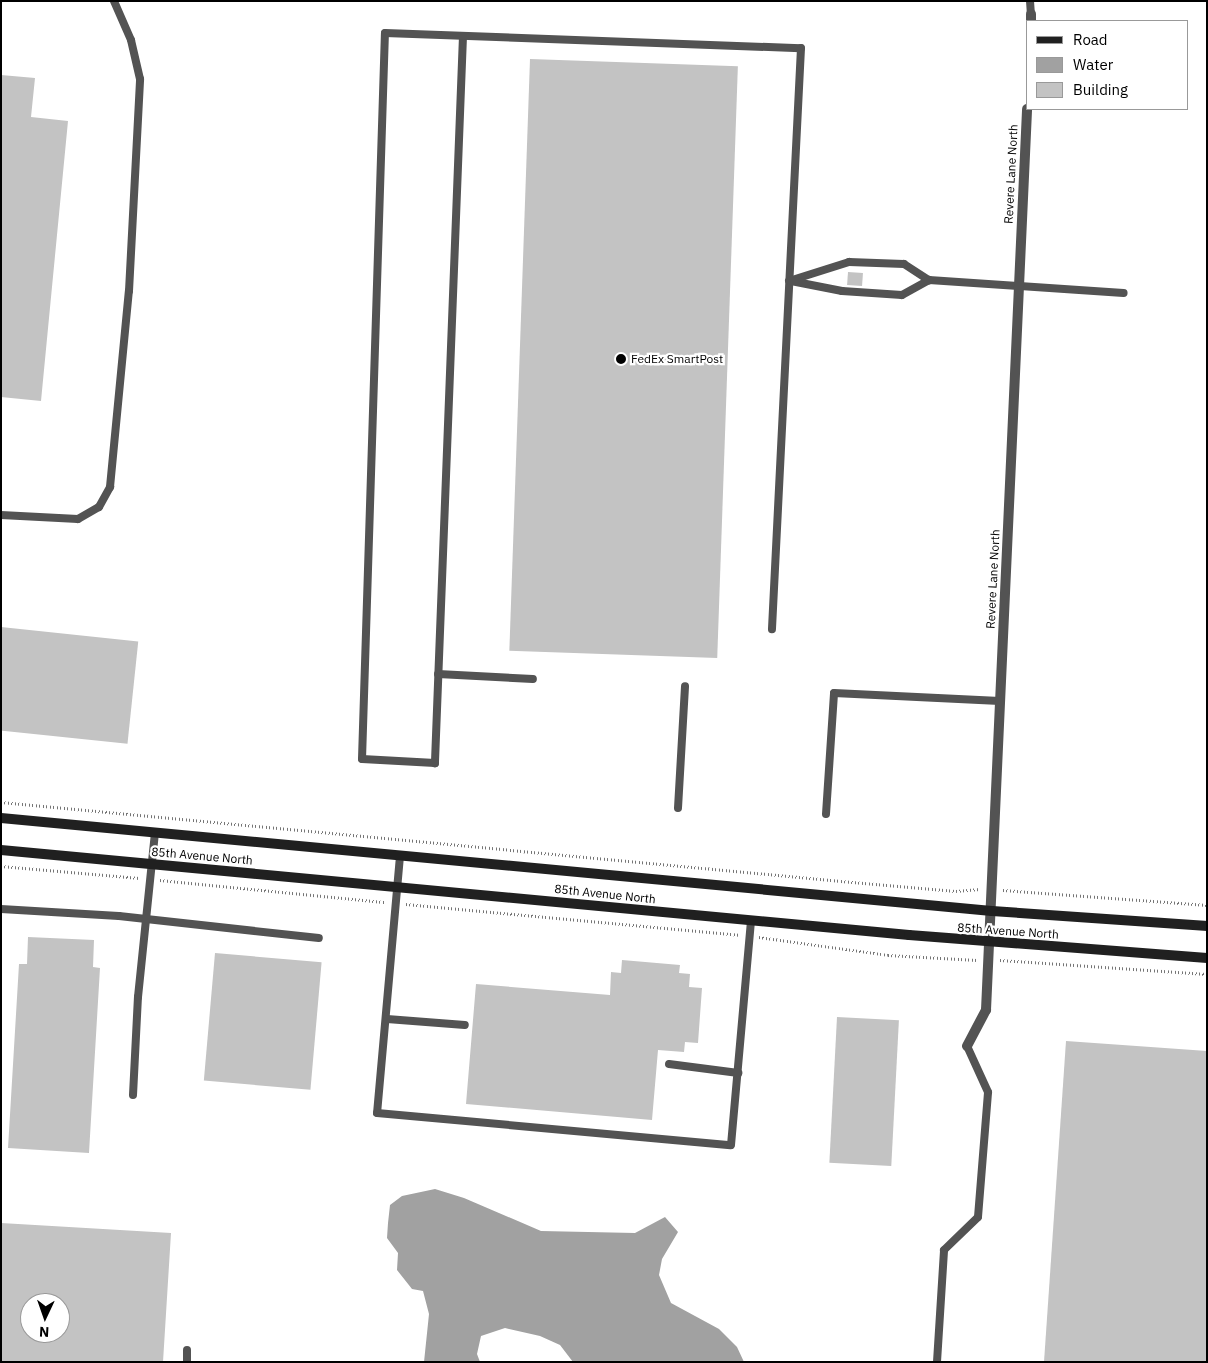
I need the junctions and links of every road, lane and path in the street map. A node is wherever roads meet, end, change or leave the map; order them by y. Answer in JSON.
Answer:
{"nodes":[{"id":1,"x":114,"y":1,"type":"edge"},
{"id":2,"x":1030,"y":1,"type":"edge"},
{"id":3,"x":1031,"y":17,"type":"edge"},
{"id":4,"x":463,"y":36,"type":"junction"},
{"id":5,"x":1027,"y":110,"type":"edge"},
{"id":6,"x":929,"y":280,"type":"junction"},
{"id":7,"x":789,"y":281,"type":"junction"},
{"id":8,"x":1018,"y":286,"type":"junction"},
{"id":9,"x":1124,"y":293,"type":"dead end"},
{"id":10,"x":1,"y":515,"type":"edge"},
{"id":11,"x":772,"y":629,"type":"dead end"},
{"id":12,"x":438,"y":674,"type":"junction"},
{"id":13,"x":533,"y":679,"type":"dead end"},
{"id":14,"x":685,"y":686,"type":"dead end"},
{"id":15,"x":1000,"y":701,"type":"junction"},
{"id":16,"x":1,"y":802,"type":"edge"},
{"id":17,"x":678,"y":808,"type":"dead end"},
{"id":18,"x":826,"y":814,"type":"dead end"},
{"id":19,"x":1,"y":818,"type":"edge"},
{"id":20,"x":156,"y":833,"type":"junction"},
{"id":21,"x":1,"y":850,"type":"edge"},
{"id":22,"x":400,"y":856,"type":"junction"},
{"id":23,"x":153,"y":864,"type":"junction"},
{"id":24,"x":1,"y":866,"type":"edge"},
{"id":25,"x":151,"y":880,"type":"junction"},
{"id":26,"x":397,"y":887,"type":"junction"},
{"id":27,"x":971,"y":888,"type":"dead end"},
{"id":28,"x":1022,"y":891,"type":"dead end"},
{"id":29,"x":396,"y":903,"type":"junction"},
{"id":30,"x":1207,"y":905,"type":"edge"},
{"id":31,"x":1,"y":909,"type":"edge"},
{"id":32,"x":992,"y":911,"type":"junction"},
{"id":33,"x":147,"y":919,"type":"junction"},
{"id":34,"x":751,"y":921,"type":"junction"},
{"id":35,"x":1207,"y":926,"type":"edge"},
{"id":36,"x":750,"y":936,"type":"junction"},
{"id":37,"x":320,"y":938,"type":"dead end"},
{"id":38,"x":990,"y":942,"type":"junction"},
{"id":39,"x":1207,"y":958,"type":"edge"},
{"id":40,"x":962,"y":960,"type":"dead end"},
{"id":41,"x":1016,"y":960,"type":"dead end"},
{"id":42,"x":1207,"y":974,"type":"edge"},
{"id":43,"x":387,"y":1019,"type":"junction"},
{"id":44,"x":464,"y":1025,"type":"dead end"},
{"id":45,"x":967,"y":1046,"type":"joint"},
{"id":46,"x":670,"y":1064,"type":"dead end"},
{"id":47,"x":738,"y":1073,"type":"junction"},
{"id":48,"x":133,"y":1095,"type":"dead end"},
{"id":49,"x":188,"y":1350,"type":"dead end"},
{"id":50,"x":187,"y":1362,"type":"edge"},
{"id":51,"x":937,"y":1362,"type":"edge"}],
"edges":[{"from":1,"to":10,"type":"lane"},
{"from":2,"to":3,"type":"lane"},
{"from":4,"to":7,"type":"lane"},
{"from":4,"to":12,"type":"lane"},
{"from":4,"to":12,"type":"lane"},
{"from":5,"to":8,"type":"street","name":"Revere Lane North"},
{"from":6,"to":7,"type":"lane"},
{"from":6,"to":7,"type":"lane"},
{"from":6,"to":8,"type":"lane"},
{"from":7,"to":11,"type":"lane"},
{"from":8,"to":9,"type":"lane"},
{"from":8,"to":15,"type":"street","name":"Revere Lane North"},
{"from":12,"to":13,"type":"lane"},
{"from":14,"to":17,"type":"lane"},
{"from":15,"to":18,"type":"lane"},
{"from":15,"to":32,"type":"street","name":"Revere Lane North"},
{"from":16,"to":27,"type":"path"},
{"from":19,"to":20,"type":"main road","name":"85th Avenue North"},
{"from":20,"to":22,"type":"main road","name":"85th Avenue North"},
{"from":20,"to":23,"type":"lane"},
{"from":21,"to":23,"type":"main road","name":"85th Avenue North"},
{"from":22,"to":26,"type":"lane"},
{"from":22,"to":32,"type":"main road","name":"85th Avenue North"},
{"from":23,"to":25,"type":"lane"},
{"from":23,"to":26,"type":"main road","name":"85th Avenue North"},
{"from":24,"to":25,"type":"path"},
{"from":25,"to":29,"type":"path"},
{"from":25,"to":33,"type":"lane"},
{"from":26,"to":29,"type":"lane"},
{"from":26,"to":34,"type":"main road","name":"85th Avenue North"},
{"from":28,"to":30,"type":"path"},
{"from":29,"to":36,"type":"path"},
{"from":29,"to":43,"type":"lane"},
{"from":31,"to":33,"type":"lane"},
{"from":32,"to":35,"type":"main road","name":"85th Avenue North"},
{"from":32,"to":38,"type":"street","name":"Revere Lane North"},
{"from":33,"to":37,"type":"lane"},
{"from":33,"to":48,"type":"lane"},
{"from":34,"to":36,"type":"lane"},
{"from":34,"to":38,"type":"main road","name":"85th Avenue North"},
{"from":36,"to":40,"type":"path"},
{"from":36,"to":47,"type":"lane"},
{"from":38,"to":39,"type":"main road","name":"85th Avenue North"},
{"from":38,"to":45,"type":"street","name":"Revere Lane North"},
{"from":41,"to":42,"type":"path"},
{"from":43,"to":44,"type":"lane"},
{"from":43,"to":47,"type":"lane"},
{"from":45,"to":51,"type":"lane"},
{"from":46,"to":47,"type":"lane"},
{"from":49,"to":50,"type":"lane"}]}
